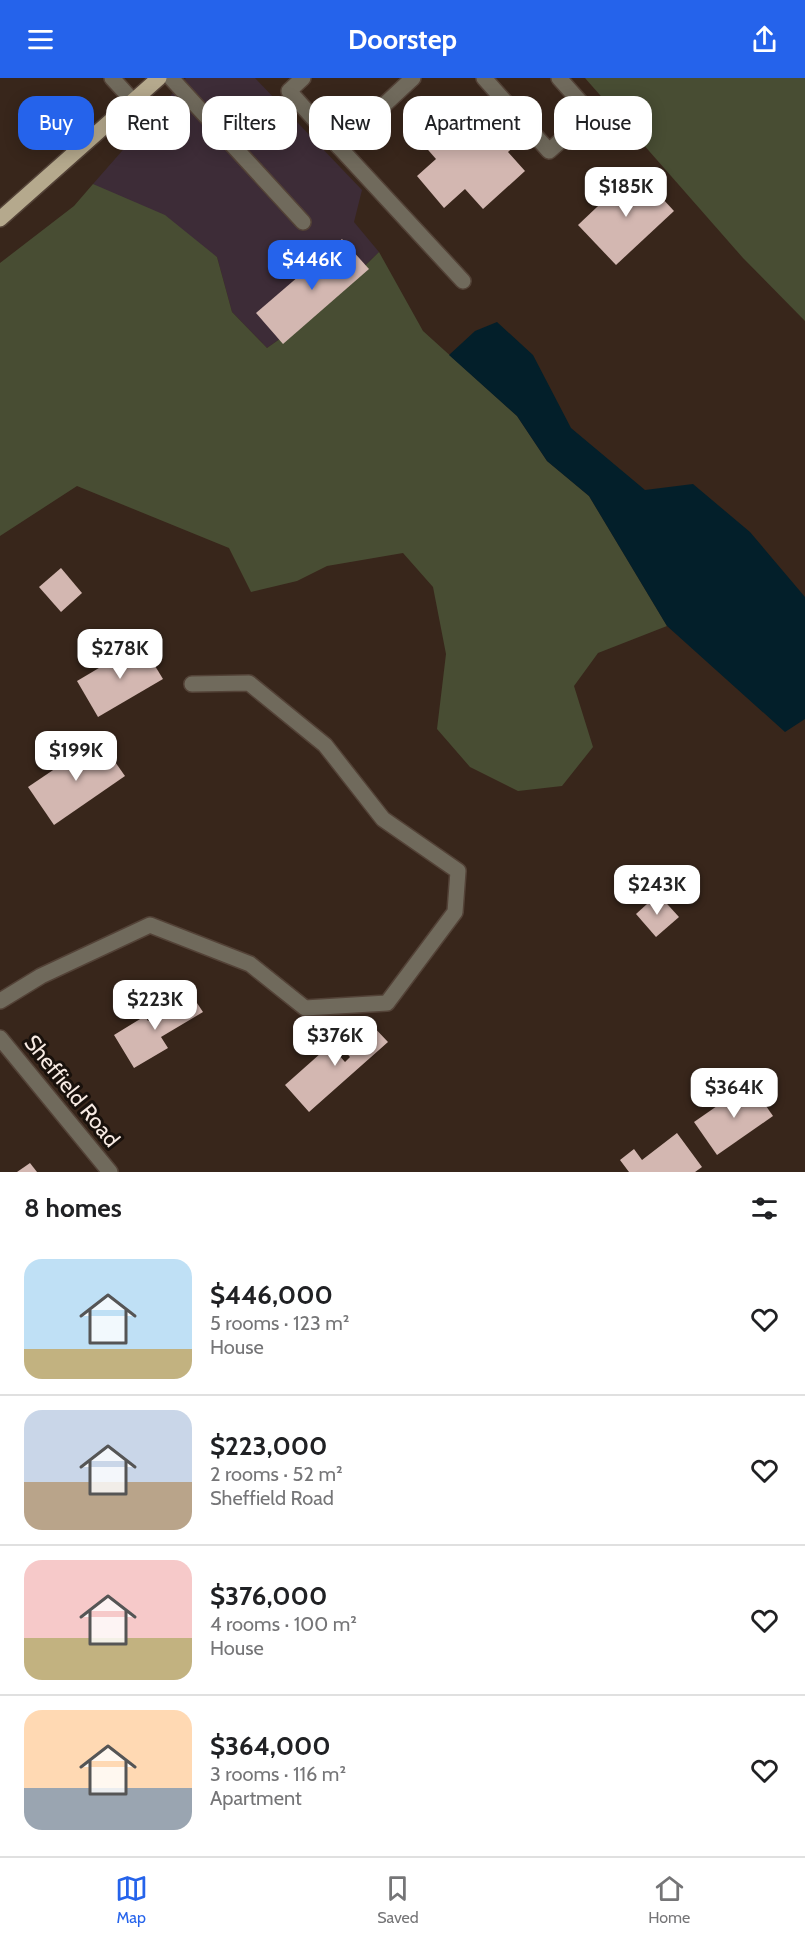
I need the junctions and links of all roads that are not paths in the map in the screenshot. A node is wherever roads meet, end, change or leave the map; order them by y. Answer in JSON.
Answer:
{"nodes":[{"id":1,"x":112,"y":78,"type":"edge"},
{"id":2,"x":159,"y":78,"type":"edge"},
{"id":3,"x":171,"y":78,"type":"edge"},
{"id":4,"x":303,"y":78,"type":"edge"},
{"id":5,"x":413,"y":78,"type":"edge"},
{"id":6,"x":484,"y":78,"type":"edge"},
{"id":7,"x":559,"y":78,"type":"edge"},
{"id":8,"x":128,"y":96,"type":"edge"},
{"id":9,"x":139,"y":96,"type":"edge"},
{"id":10,"x":391,"y":99,"type":"edge"},
{"id":11,"x":309,"y":113,"type":"edge"},
{"id":12,"x":106,"y":125,"type":"edge"},
{"id":13,"x":342,"y":150,"type":"edge"},
{"id":14,"x":0,"y":219,"type":"edge"},
{"id":15,"x":303,"y":222,"type":"dead end"},
{"id":16,"x":463,"y":281,"type":"dead end"},
{"id":17,"x":192,"y":684,"type":"dead end"},
{"id":18,"x":0,"y":1001,"type":"edge"},
{"id":19,"x":0,"y":1038,"type":"edge"},
{"id":20,"x":110,"y":1172,"type":"edge"}],
"edges":[{"from":1,"to":8,"type":"street"},
{"from":2,"to":9,"type":"main road"},
{"from":3,"to":15,"type":"street"},
{"from":4,"to":11,"type":"street"},
{"from":5,"to":10,"type":"street"},
{"from":6,"to":7,"type":"street"},
{"from":12,"to":14,"type":"main road"},
{"from":13,"to":16,"type":"street"},
{"from":17,"to":18,"type":"street"},
{"from":19,"to":20,"type":"street","name":"Sheffield Road"}]}
